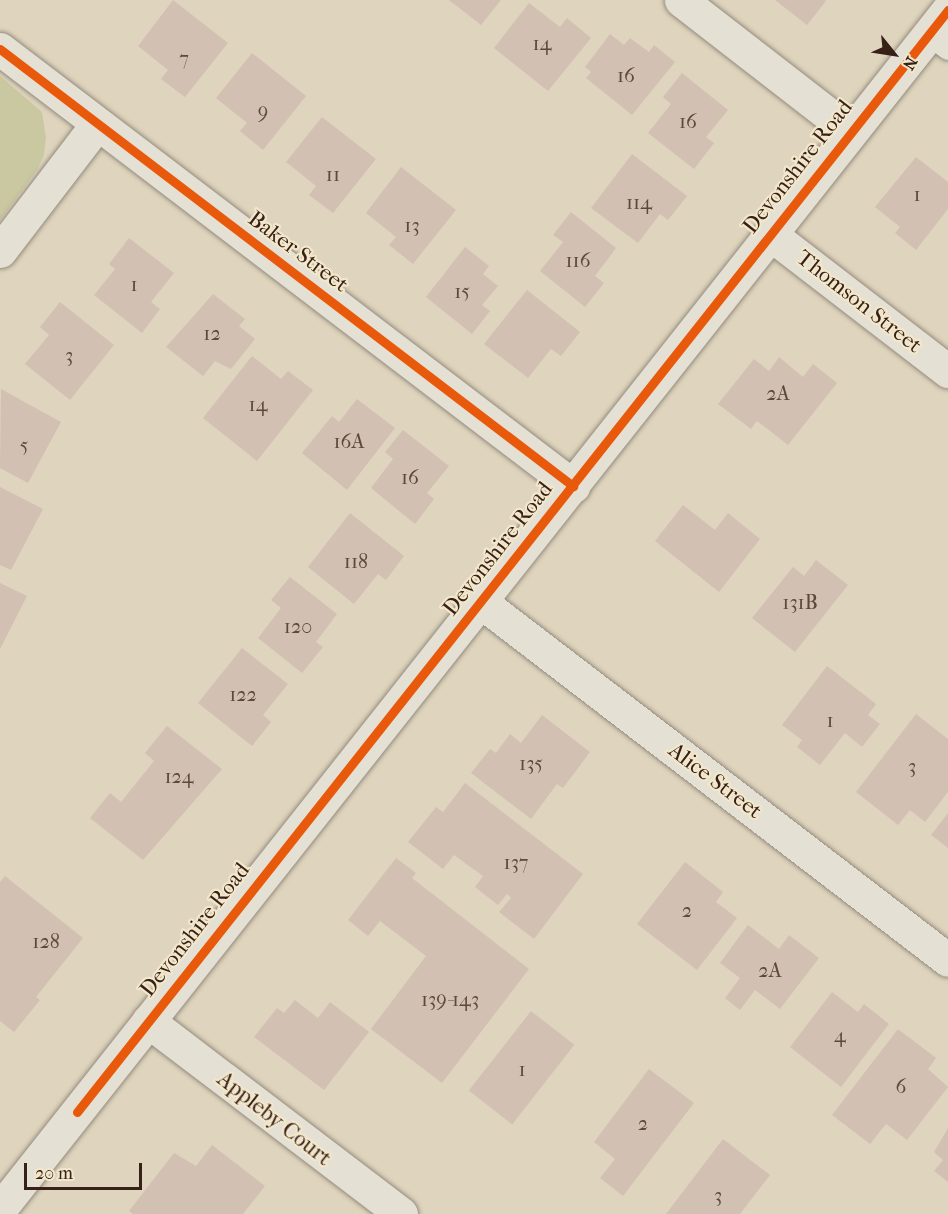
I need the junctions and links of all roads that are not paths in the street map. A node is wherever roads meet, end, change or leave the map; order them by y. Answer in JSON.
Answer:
{"nodes":[{"id":1,"x":681,"y":0,"type":"edge"},
{"id":2,"x":941,"y":32,"type":"edge"},
{"id":3,"x":0,"y":49,"type":"edge"},
{"id":4,"x":97,"y":124,"type":"junction"},
{"id":5,"x":850,"y":132,"type":"junction"},
{"id":6,"x":770,"y":234,"type":"junction"},
{"id":7,"x":0,"y":251,"type":"edge"},
{"id":8,"x":948,"y":371,"type":"edge"},
{"id":9,"x":573,"y":486,"type":"junction"},
{"id":10,"x":481,"y":602,"type":"junction"},
{"id":11,"x":948,"y":960,"type":"edge"},
{"id":12,"x":148,"y":1021,"type":"junction"},
{"id":13,"x":0,"y":1209,"type":"edge"},
{"id":14,"x":401,"y":1214,"type":"edge"}],
"edges":[{"from":1,"to":5,"type":"street"},
{"from":2,"to":5,"type":"street","name":"Devonshire Road"},
{"from":3,"to":4,"type":"street","name":"Baker Street"},
{"from":4,"to":7,"type":"street"},
{"from":4,"to":9,"type":"street","name":"Baker Street"},
{"from":5,"to":6,"type":"street","name":"Devonshire Road"},
{"from":6,"to":8,"type":"street","name":"Thomson Street"},
{"from":6,"to":9,"type":"street","name":"Devonshire Road"},
{"from":9,"to":10,"type":"street","name":"Devonshire Road"},
{"from":10,"to":11,"type":"street","name":"Alice Street"},
{"from":10,"to":12,"type":"street","name":"Devonshire Road"},
{"from":12,"to":13,"type":"street","name":"Devonshire Road"},
{"from":12,"to":14,"type":"street","name":"Appleby Court"}]}
